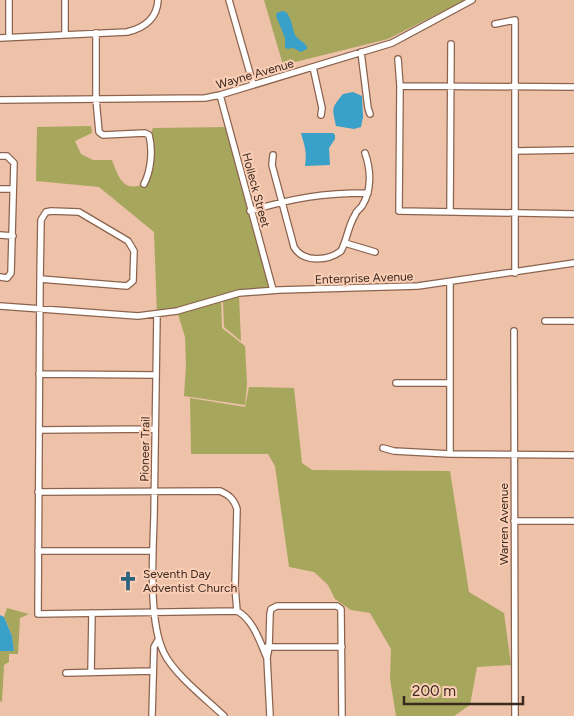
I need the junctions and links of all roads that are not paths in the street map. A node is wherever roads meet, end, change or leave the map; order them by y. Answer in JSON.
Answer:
{"nodes":[{"id":1,"x":9,"y":0,"type":"edge"},
{"id":2,"x":65,"y":0,"type":"edge"},
{"id":3,"x":158,"y":0,"type":"edge"},
{"id":4,"x":229,"y":0,"type":"edge"},
{"id":5,"x":472,"y":0,"type":"edge"},
{"id":6,"x":495,"y":24,"type":"dead end"},
{"id":7,"x":96,"y":33,"type":"junction"},
{"id":8,"x":65,"y":34,"type":"junction"},
{"id":9,"x":9,"y":37,"type":"junction"},
{"id":10,"x":0,"y":38,"type":"edge"},
{"id":11,"x":451,"y":44,"type":"dead end"},
{"id":12,"x":362,"y":52,"type":"junction"},
{"id":13,"x":398,"y":59,"type":"dead end"},
{"id":14,"x":313,"y":67,"type":"junction"},
{"id":15,"x":253,"y":84,"type":"junction"},
{"id":16,"x":400,"y":86,"type":"junction"},
{"id":17,"x":451,"y":86,"type":"junction"},
{"id":18,"x":516,"y":86,"type":"junction"},
{"id":19,"x":574,"y":87,"type":"edge"},
{"id":20,"x":220,"y":95,"type":"junction"},
{"id":21,"x":96,"y":99,"type":"junction"},
{"id":22,"x":0,"y":100,"type":"edge"},
{"id":23,"x":370,"y":114,"type":"dead end"},
{"id":24,"x":321,"y":115,"type":"dead end"},
{"id":25,"x":574,"y":150,"type":"edge"},
{"id":26,"x":515,"y":151,"type":"junction"},
{"id":27,"x":364,"y":153,"type":"dead end"},
{"id":28,"x":273,"y":155,"type":"dead end"},
{"id":29,"x":0,"y":156,"type":"edge"},
{"id":30,"x":144,"y":184,"type":"dead end"},
{"id":31,"x":0,"y":189,"type":"edge"},
{"id":32,"x":13,"y":189,"type":"junction"},
{"id":33,"x":368,"y":193,"type":"junction"},
{"id":34,"x":281,"y":202,"type":"junction"},
{"id":35,"x":250,"y":211,"type":"junction"},
{"id":36,"x":450,"y":212,"type":"junction"},
{"id":37,"x":516,"y":214,"type":"junction"},
{"id":38,"x":574,"y":214,"type":"edge"},
{"id":39,"x":0,"y":235,"type":"edge"},
{"id":40,"x":12,"y":236,"type":"junction"},
{"id":41,"x":345,"y":243,"type":"junction"},
{"id":42,"x":375,"y":252,"type":"dead end"},
{"id":43,"x":574,"y":263,"type":"edge"},
{"id":44,"x":515,"y":273,"type":"junction"},
{"id":45,"x":0,"y":277,"type":"edge"},
{"id":46,"x":40,"y":279,"type":"junction"},
{"id":47,"x":450,"y":282,"type":"junction"},
{"id":48,"x":273,"y":290,"type":"junction"},
{"id":49,"x":0,"y":306,"type":"edge"},
{"id":50,"x":40,"y":309,"type":"junction"},
{"id":51,"x":157,"y":315,"type":"junction"},
{"id":52,"x":545,"y":321,"type":"dead end"},
{"id":53,"x":574,"y":321,"type":"edge"},
{"id":54,"x":514,"y":331,"type":"dead end"},
{"id":55,"x":39,"y":374,"type":"junction"},
{"id":56,"x":156,"y":375,"type":"junction"},
{"id":57,"x":396,"y":383,"type":"dead end"},
{"id":58,"x":450,"y":383,"type":"junction"},
{"id":59,"x":155,"y":429,"type":"junction"},
{"id":60,"x":39,"y":430,"type":"junction"},
{"id":61,"x":383,"y":448,"type":"dead end"},
{"id":62,"x":450,"y":454,"type":"junction"},
{"id":63,"x":515,"y":455,"type":"junction"},
{"id":64,"x":574,"y":455,"type":"edge"},
{"id":65,"x":38,"y":492,"type":"junction"},
{"id":66,"x":154,"y":492,"type":"junction"},
{"id":67,"x":514,"y":521,"type":"junction"},
{"id":68,"x":574,"y":521,"type":"edge"},
{"id":69,"x":38,"y":551,"type":"junction"},
{"id":70,"x":153,"y":551,"type":"junction"},
{"id":71,"x":154,"y":611,"type":"junction"},
{"id":72,"x":237,"y":611,"type":"junction"},
{"id":73,"x":92,"y":614,"type":"junction"},
{"id":74,"x":158,"y":640,"type":"junction"},
{"id":75,"x":262,"y":647,"type":"junction"},
{"id":76,"x":269,"y":647,"type":"junction"},
{"id":77,"x":342,"y":647,"type":"junction"},
{"id":78,"x":267,"y":658,"type":"junction"},
{"id":79,"x":153,"y":671,"type":"junction"},
{"id":80,"x":91,"y":672,"type":"junction"},
{"id":81,"x":66,"y":673,"type":"dead end"},
{"id":82,"x":152,"y":716,"type":"edge"},
{"id":83,"x":224,"y":716,"type":"edge"},
{"id":84,"x":270,"y":716,"type":"edge"},
{"id":85,"x":342,"y":716,"type":"edge"},
{"id":86,"x":515,"y":716,"type":"edge"}],
"edges":[{"from":1,"to":9,"type":"street"},
{"from":2,"to":8,"type":"street"},
{"from":3,"to":7,"type":"street"},
{"from":4,"to":15,"type":"street"},
{"from":5,"to":12,"type":"street","name":"Wayne Avenue"},
{"from":6,"to":18,"type":"street"},
{"from":7,"to":8,"type":"street"},
{"from":7,"to":21,"type":"street"},
{"from":8,"to":9,"type":"street"},
{"from":9,"to":10,"type":"street"},
{"from":11,"to":17,"type":"street"},
{"from":12,"to":14,"type":"street","name":"Wayne Avenue"},
{"from":12,"to":23,"type":"street"},
{"from":13,"to":16,"type":"street"},
{"from":14,"to":15,"type":"street","name":"Wayne Avenue"},
{"from":14,"to":24,"type":"street"},
{"from":15,"to":20,"type":"street","name":"Wayne Avenue"},
{"from":16,"to":17,"type":"street"},
{"from":16,"to":36,"type":"street"},
{"from":17,"to":18,"type":"street"},
{"from":17,"to":36,"type":"street"},
{"from":18,"to":19,"type":"street"},
{"from":18,"to":26,"type":"street"},
{"from":20,"to":21,"type":"street","name":"Wayne Avenue"},
{"from":20,"to":35,"type":"street","name":"Holleck Street"},
{"from":21,"to":22,"type":"street","name":"Wayne Avenue"},
{"from":21,"to":30,"type":"street"},
{"from":25,"to":26,"type":"street"},
{"from":26,"to":37,"type":"street"},
{"from":27,"to":33,"type":"street"},
{"from":28,"to":34,"type":"street"},
{"from":29,"to":32,"type":"street"},
{"from":31,"to":32,"type":"street"},
{"from":32,"to":40,"type":"street"},
{"from":33,"to":34,"type":"street"},
{"from":33,"to":41,"type":"street"},
{"from":34,"to":35,"type":"street"},
{"from":34,"to":41,"type":"street"},
{"from":35,"to":48,"type":"street","name":"Holleck Street"},
{"from":36,"to":37,"type":"street"},
{"from":37,"to":38,"type":"street"},
{"from":37,"to":44,"type":"street"},
{"from":39,"to":40,"type":"street"},
{"from":40,"to":45,"type":"street"},
{"from":41,"to":42,"type":"street"},
{"from":43,"to":44,"type":"street","name":"Enterprise Avenue"},
{"from":44,"to":47,"type":"street","name":"Enterprise Avenue"},
{"from":46,"to":46,"type":"street"},
{"from":46,"to":50,"type":"street"},
{"from":47,"to":48,"type":"street","name":"Enterprise Avenue"},
{"from":47,"to":58,"type":"street"},
{"from":48,"to":51,"type":"street","name":"Enterprise Avenue"},
{"from":49,"to":50,"type":"street"},
{"from":50,"to":51,"type":"street"},
{"from":50,"to":55,"type":"street"},
{"from":51,"to":56,"type":"street","name":"Pioneer Trail"},
{"from":52,"to":53,"type":"street"},
{"from":54,"to":63,"type":"street","name":"Warren Avenue"},
{"from":55,"to":56,"type":"street"},
{"from":55,"to":60,"type":"street"},
{"from":56,"to":59,"type":"street","name":"Pioneer Trail"},
{"from":57,"to":58,"type":"street"},
{"from":58,"to":62,"type":"street"},
{"from":59,"to":60,"type":"street"},
{"from":59,"to":66,"type":"street","name":"Pioneer Trail"},
{"from":60,"to":65,"type":"street"},
{"from":61,"to":62,"type":"street"},
{"from":62,"to":63,"type":"street"},
{"from":63,"to":64,"type":"street"},
{"from":63,"to":67,"type":"street","name":"Warren Avenue"},
{"from":65,"to":66,"type":"street"},
{"from":65,"to":69,"type":"street"},
{"from":66,"to":70,"type":"street","name":"Pioneer Trail"},
{"from":66,"to":72,"type":"street"},
{"from":67,"to":68,"type":"street"},
{"from":67,"to":86,"type":"street","name":"Warren Avenue"},
{"from":69,"to":70,"type":"street"},
{"from":69,"to":73,"type":"street"},
{"from":70,"to":71,"type":"street","name":"Pioneer Trail"},
{"from":71,"to":72,"type":"street"},
{"from":71,"to":73,"type":"street"},
{"from":71,"to":74,"type":"street","name":"Pioneer Trail"},
{"from":72,"to":75,"type":"street"},
{"from":73,"to":80,"type":"street"},
{"from":74,"to":79,"type":"street"},
{"from":74,"to":83,"type":"street","name":"Pioneer Trail"},
{"from":75,"to":76,"type":"street"},
{"from":75,"to":78,"type":"street"},
{"from":76,"to":77,"type":"street"},
{"from":76,"to":77,"type":"street"},
{"from":76,"to":78,"type":"street"},
{"from":77,"to":85,"type":"street"},
{"from":78,"to":84,"type":"street"},
{"from":79,"to":80,"type":"street"},
{"from":79,"to":82,"type":"street"},
{"from":80,"to":81,"type":"street"}]}
